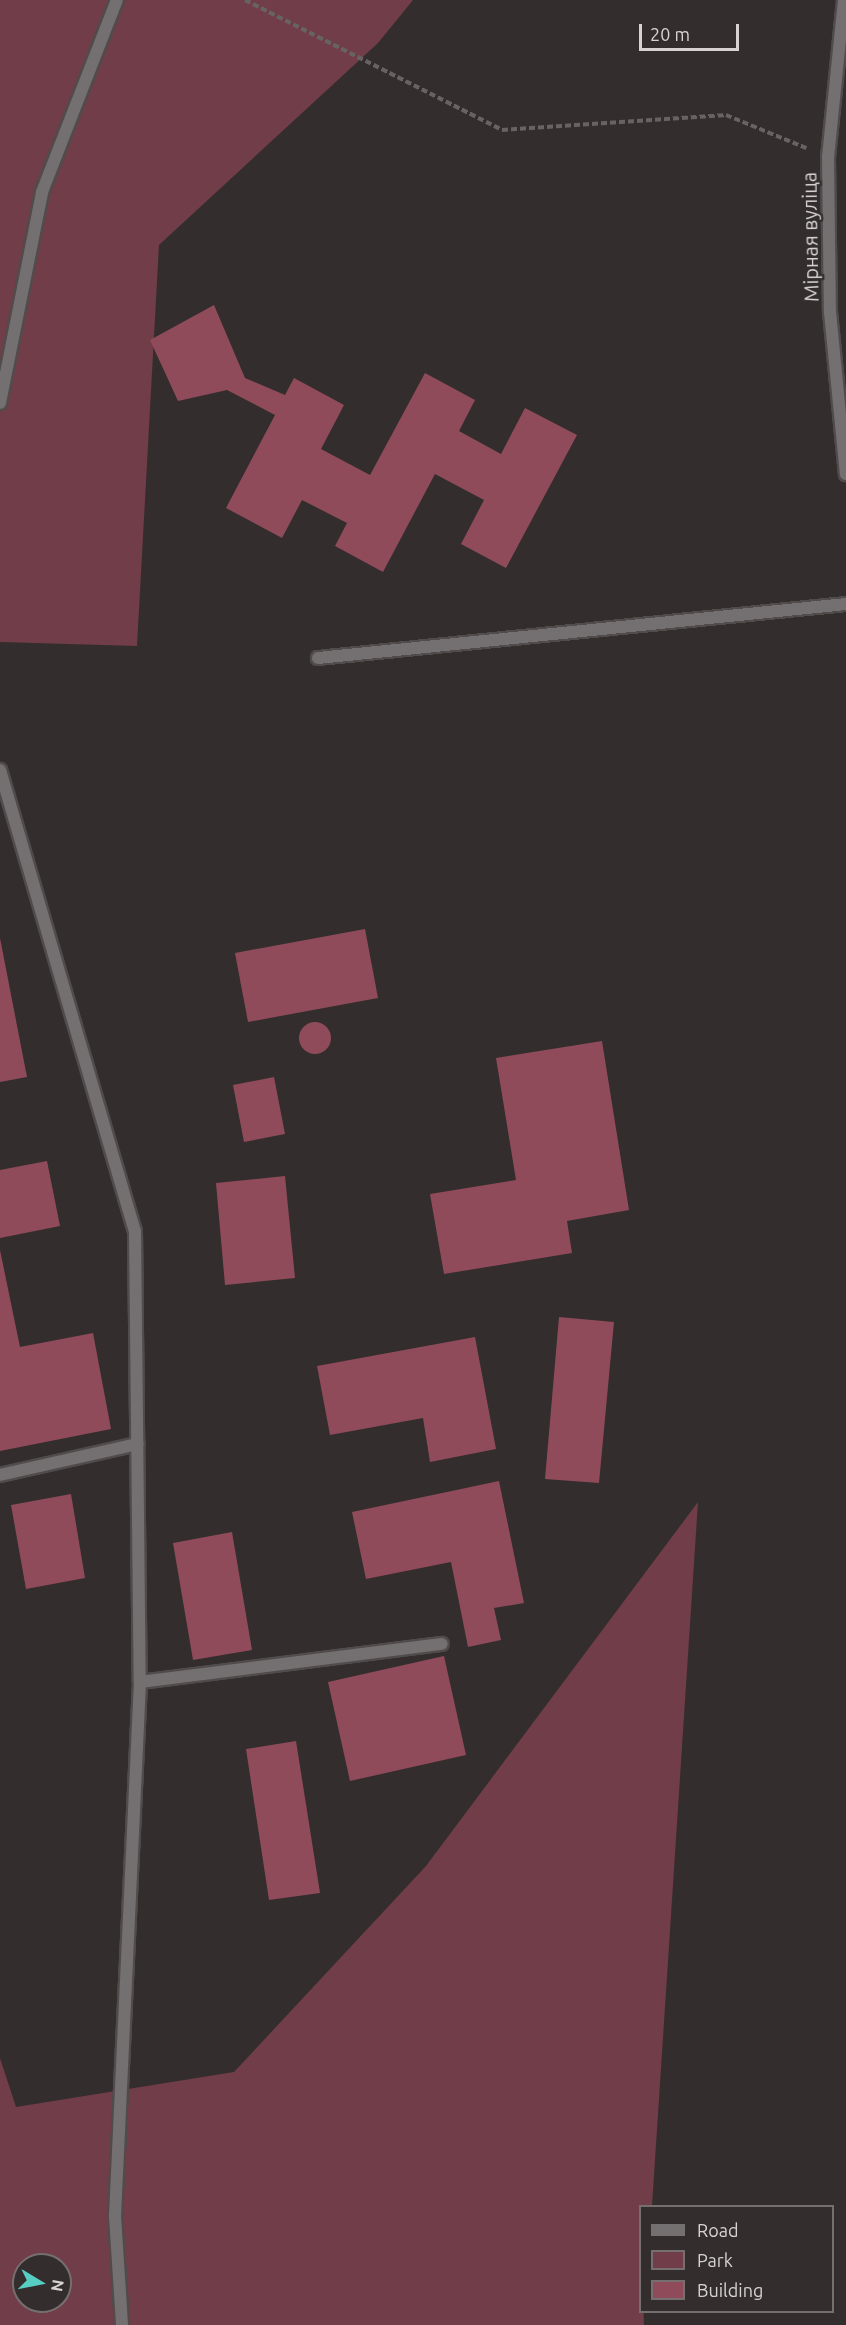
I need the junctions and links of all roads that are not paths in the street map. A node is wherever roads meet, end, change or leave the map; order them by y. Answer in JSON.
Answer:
{"nodes":[{"id":1,"x":117,"y":0,"type":"edge"},
{"id":2,"x":843,"y":0,"type":"edge"},
{"id":3,"x":0,"y":403,"type":"edge"},
{"id":4,"x":846,"y":474,"type":"edge"},
{"id":5,"x":846,"y":604,"type":"edge"},
{"id":6,"x":318,"y":658,"type":"dead end"},
{"id":7,"x":0,"y":770,"type":"edge"},
{"id":8,"x":138,"y":1444,"type":"junction"},
{"id":9,"x":0,"y":1475,"type":"edge"},
{"id":10,"x":442,"y":1644,"type":"dead end"},
{"id":11,"x":140,"y":1682,"type":"junction"},
{"id":12,"x":122,"y":2325,"type":"edge"}],
"edges":[{"from":1,"to":3,"type":"street"},
{"from":2,"to":4,"type":"street","name":"Мірная вуліца"},
{"from":5,"to":6,"type":"street"},
{"from":7,"to":8,"type":"street"},
{"from":8,"to":9,"type":"street"},
{"from":8,"to":11,"type":"street"},
{"from":10,"to":11,"type":"street"},
{"from":11,"to":12,"type":"street"}]}
